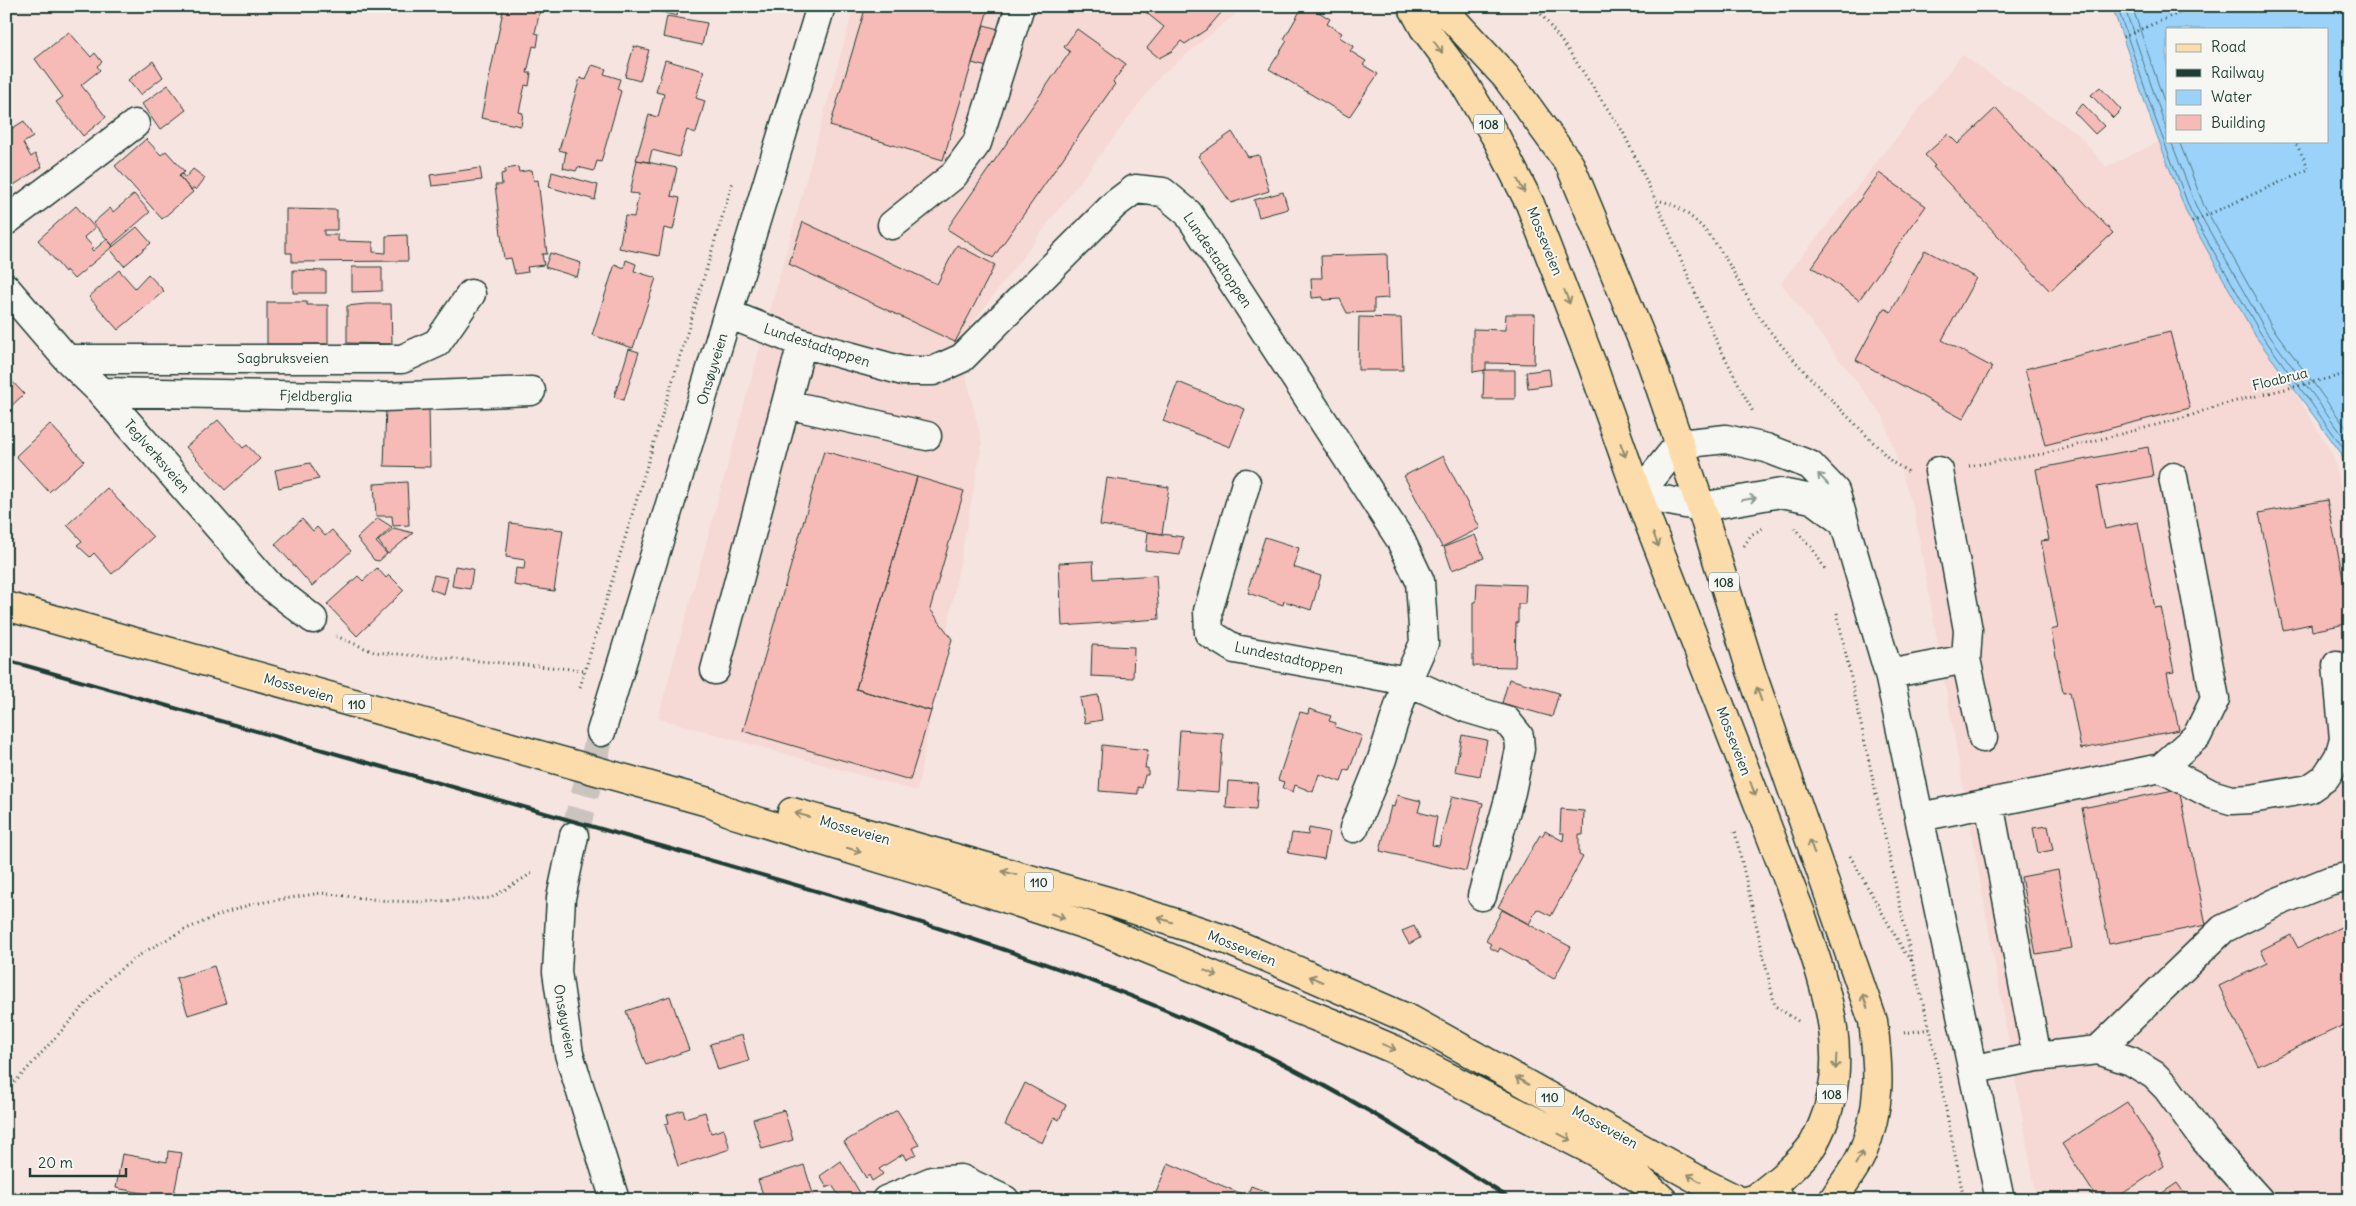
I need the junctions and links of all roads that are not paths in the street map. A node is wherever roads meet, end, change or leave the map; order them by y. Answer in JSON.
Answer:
{"nodes":[{"id":1,"x":821,"y":6,"type":"edge"},
{"id":2,"x":1020,"y":6,"type":"edge"},
{"id":3,"x":1412,"y":6,"type":"edge"},
{"id":4,"x":1437,"y":6,"type":"edge"},
{"id":5,"x":135,"y":124,"type":"dead end"},
{"id":6,"x":6,"y":221,"type":"edge"},
{"id":7,"x":892,"y":225,"type":"dead end"},
{"id":8,"x":6,"y":288,"type":"edge"},
{"id":9,"x":470,"y":294,"type":"dead end"},
{"id":10,"x":728,"y":314,"type":"junction"},
{"id":11,"x":802,"y":343,"type":"junction"},
{"id":12,"x":67,"y":359,"type":"junction"},
{"id":13,"x":530,"y":391,"type":"dead end"},
{"id":14,"x":101,"y":392,"type":"junction"},
{"id":15,"x":786,"y":404,"type":"junction"},
{"id":16,"x":927,"y":436,"type":"dead end"},
{"id":17,"x":1678,"y":444,"type":"junction"},
{"id":18,"x":1939,"y":471,"type":"road end"},
{"id":19,"x":2173,"y":477,"type":"dead end"},
{"id":20,"x":1246,"y":484,"type":"dead end"},
{"id":21,"x":1638,"y":495,"type":"junction"},
{"id":22,"x":1701,"y":507,"type":"junction"},
{"id":23,"x":1843,"y":522,"type":"junction"},
{"id":24,"x":6,"y":606,"type":"edge"},
{"id":25,"x":313,"y":619,"type":"road end"},
{"id":26,"x":1966,"y":659,"type":"junction"},
{"id":27,"x":2337,"y":665,"type":"dead end"},
{"id":28,"x":715,"y":670,"type":"dead end"},
{"id":29,"x":1888,"y":674,"type":"junction"},
{"id":30,"x":1407,"y":681,"type":"junction"},
{"id":31,"x":601,"y":732,"type":"tunnel mouth"},
{"id":32,"x":1983,"y":738,"type":"dead end"},
{"id":33,"x":2161,"y":768,"type":"junction"},
{"id":34,"x":708,"y":802,"type":"junction"},
{"id":35,"x":1989,"y":803,"type":"junction"},
{"id":36,"x":1920,"y":817,"type":"junction"},
{"id":37,"x":1354,"y":828,"type":"dead end"},
{"id":38,"x":574,"y":836,"type":"tunnel mouth"},
{"id":39,"x":2350,"y":876,"type":"edge"},
{"id":40,"x":1482,"y":896,"type":"dead end"},
{"id":41,"x":2098,"y":1050,"type":"junction"},
{"id":42,"x":2037,"y":1057,"type":"junction"},
{"id":43,"x":1974,"y":1070,"type":"junction"},
{"id":44,"x":1756,"y":1199,"type":"edge"},
{"id":45,"x":615,"y":1200,"type":"edge"},
{"id":46,"x":886,"y":1200,"type":"edge"},
{"id":47,"x":1006,"y":1200,"type":"edge"},
{"id":48,"x":1663,"y":1200,"type":"edge"},
{"id":49,"x":1833,"y":1200,"type":"edge"},
{"id":50,"x":2000,"y":1200,"type":"edge"},
{"id":51,"x":2259,"y":1200,"type":"edge"}],
"edges":[{"from":1,"to":10,"type":"street","name":"Onsøyveien"},
{"from":2,"to":7,"type":"street"},
{"from":3,"to":21,"type":"main road","name":"Mosseveien","number":"108","one_way":true},
{"from":4,"to":17,"type":"main road","number":"108"},
{"from":5,"to":6,"type":"street"},
{"from":8,"to":12,"type":"street","name":"Teglverksveien"},
{"from":9,"to":12,"type":"street","name":"Sagbruksveien"},
{"from":10,"to":11,"type":"street","name":"Lundestadtoppen"},
{"from":10,"to":31,"type":"street","name":"Onsøyveien"},
{"from":11,"to":15,"type":"street"},
{"from":11,"to":30,"type":"street","name":"Lundestadtoppen"},
{"from":12,"to":14,"type":"street","name":"Teglverksveien"},
{"from":13,"to":14,"type":"street","name":"Fjeldberglia"},
{"from":14,"to":25,"type":"street","name":"Teglverksveien"},
{"from":15,"to":16,"type":"street"},
{"from":15,"to":28,"type":"street"},
{"from":17,"to":21,"type":"street"},
{"from":17,"to":22,"type":"main road","number":"108"},
{"from":23,"to":17,"type":"street","one_way":true},
{"from":18,"to":26,"type":"street"},
{"from":19,"to":33,"type":"street"},
{"from":20,"to":30,"type":"street","name":"Lundestadtoppen"},
{"from":21,"to":22,"type":"street"},
{"from":21,"to":44,"type":"main road","name":"Mosseveien","number":"108","one_way":true},
{"from":22,"to":23,"type":"street","one_way":true},
{"from":49,"to":22,"type":"main road","number":"108","one_way":true},
{"from":23,"to":29,"type":"street"},
{"from":24,"to":34,"type":"main road","name":"Mosseveien","number":"110"},
{"from":26,"to":29,"type":"street"},
{"from":26,"to":32,"type":"street"},
{"from":27,"to":33,"type":"street"},
{"from":29,"to":36,"type":"street"},
{"from":30,"to":37,"type":"street","name":"Lundestadtoppen"},
{"from":30,"to":40,"type":"street"},
{"from":33,"to":35,"type":"street"},
{"from":44,"to":34,"type":"main road","name":"Mosseveien","number":"110","one_way":true},
{"from":34,"to":48,"type":"main road","name":"Mosseveien","number":"110","one_way":true},
{"from":35,"to":36,"type":"street"},
{"from":35,"to":42,"type":"street"},
{"from":36,"to":43,"type":"street"},
{"from":38,"to":45,"type":"street","name":"Onsøyveien"},
{"from":39,"to":41,"type":"street"},
{"from":41,"to":42,"type":"street"},
{"from":41,"to":51,"type":"street"},
{"from":42,"to":43,"type":"street"},
{"from":43,"to":50,"type":"street"},
{"from":46,"to":47,"type":"street"}]}
